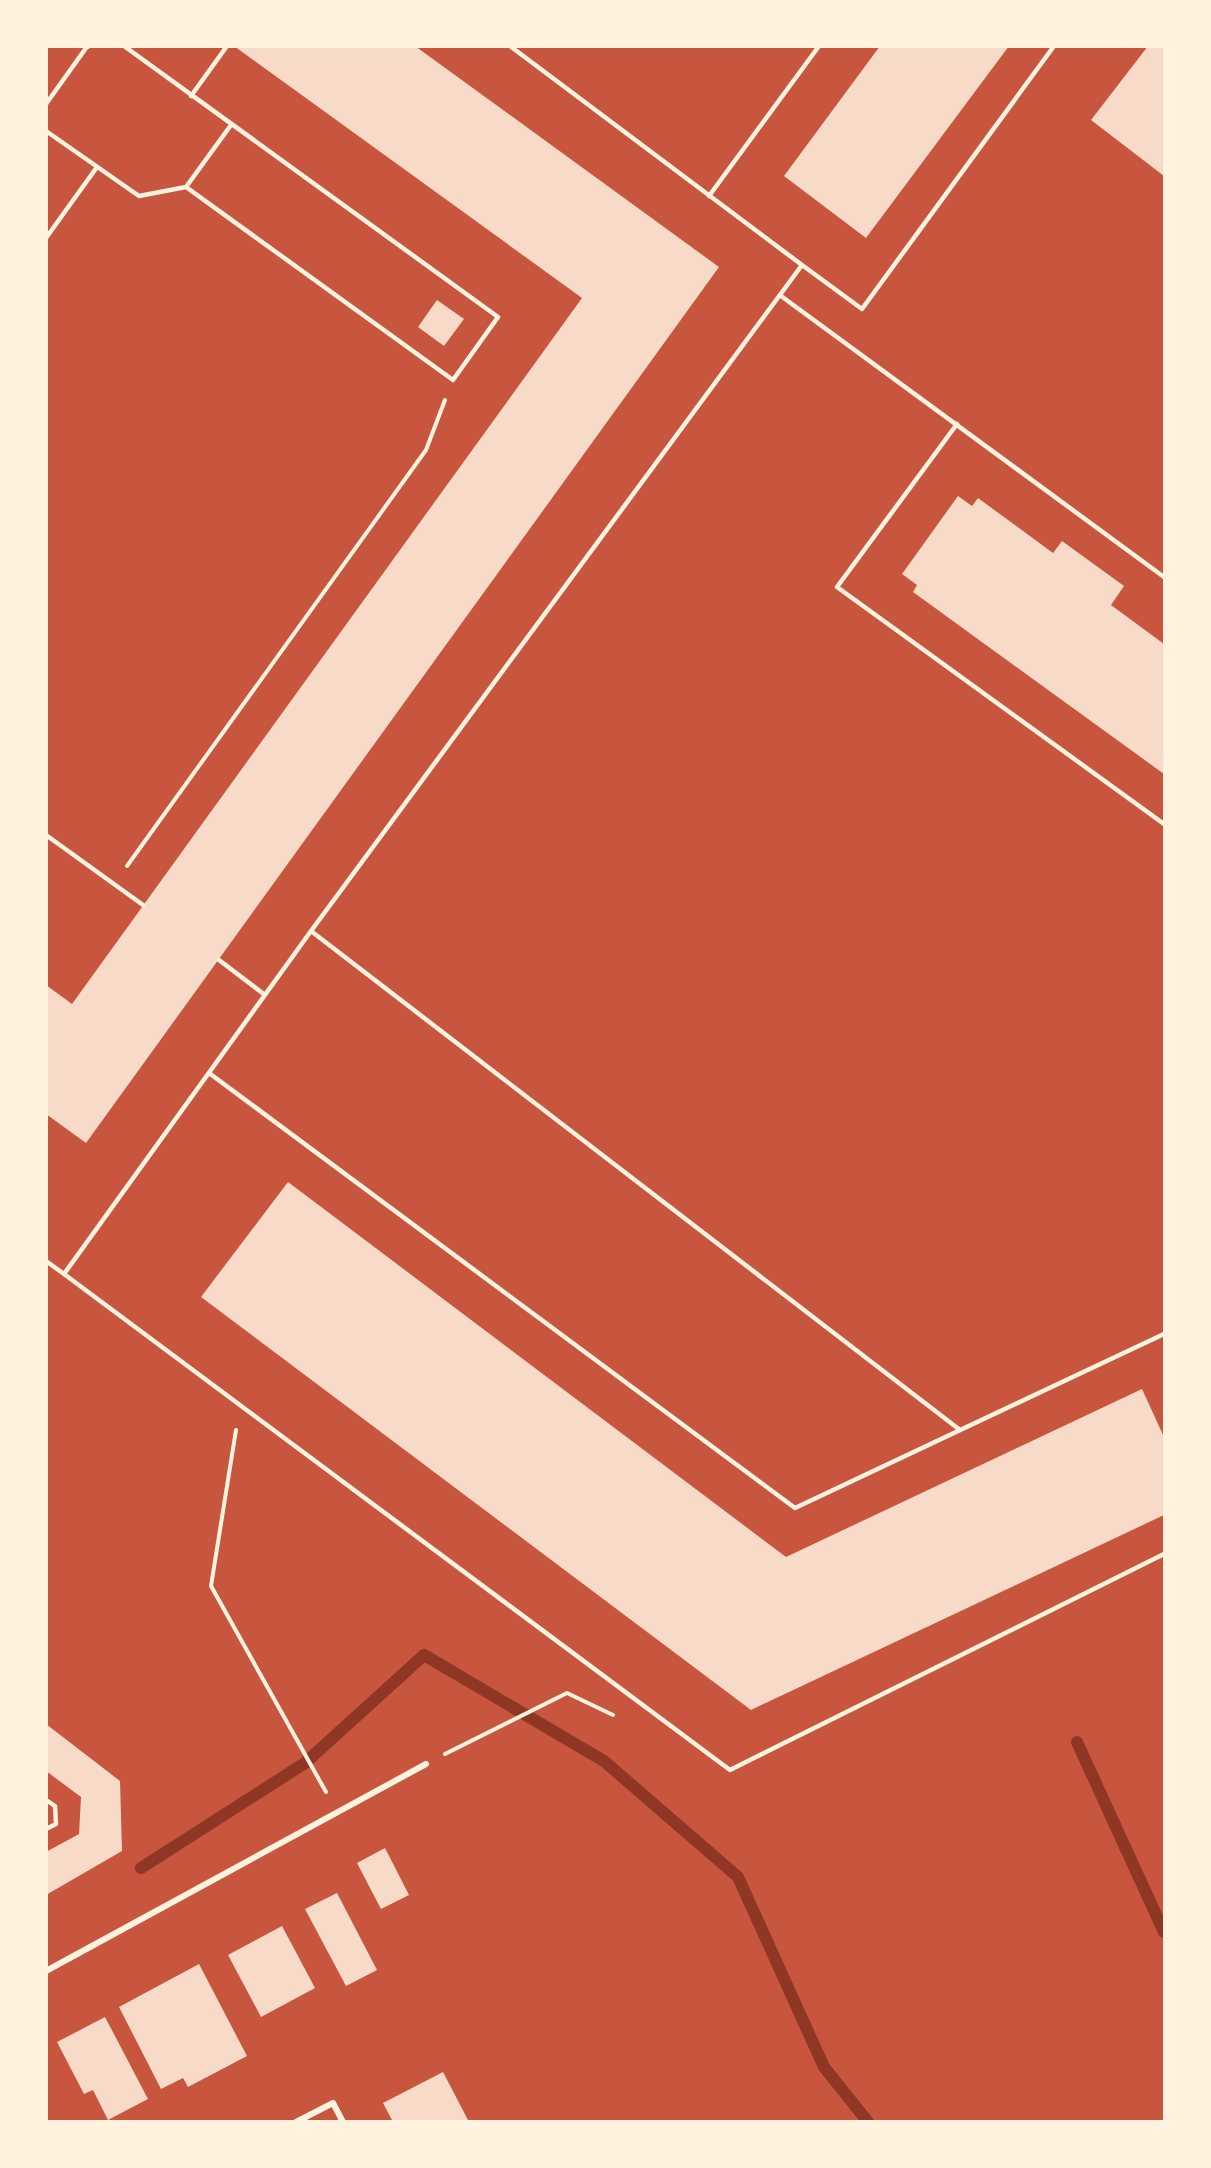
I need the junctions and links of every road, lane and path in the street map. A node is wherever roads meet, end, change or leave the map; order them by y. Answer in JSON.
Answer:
{"nodes":[{"id":1,"x":89,"y":46,"type":"edge"},
{"id":2,"x":124,"y":46,"type":"edge"},
{"id":3,"x":227,"y":46,"type":"edge"},
{"id":4,"x":510,"y":46,"type":"edge"},
{"id":5,"x":819,"y":46,"type":"edge"},
{"id":6,"x":1054,"y":46,"type":"edge"},
{"id":7,"x":191,"y":96,"type":"junction"},
{"id":8,"x":46,"y":104,"type":"edge"},
{"id":9,"x":231,"y":124,"type":"junction"},
{"id":10,"x":46,"y":131,"type":"edge"},
{"id":11,"x":97,"y":166,"type":"junction"},
{"id":12,"x":186,"y":187,"type":"junction"},
{"id":13,"x":709,"y":196,"type":"junction"},
{"id":14,"x":46,"y":238,"type":"edge"},
{"id":15,"x":802,"y":265,"type":"junction"},
{"id":16,"x":781,"y":296,"type":"junction"},
{"id":17,"x":453,"y":380,"type":"junction"},
{"id":18,"x":957,"y":424,"type":"junction"},
{"id":19,"x":1164,"y":577,"type":"edge"},
{"id":20,"x":1164,"y":824,"type":"edge"},
{"id":21,"x":46,"y":835,"type":"edge"},
{"id":22,"x":114,"y":884,"type":"junction"},
{"id":23,"x":143,"y":905,"type":"dead end"},
{"id":24,"x":311,"y":931,"type":"junction"},
{"id":25,"x":219,"y":960,"type":"dead end"},
{"id":26,"x":265,"y":995,"type":"junction"},
{"id":27,"x":209,"y":1073,"type":"junction"},
{"id":28,"x":46,"y":1261,"type":"edge"},
{"id":29,"x":64,"y":1275,"type":"junction"},
{"id":30,"x":1164,"y":1334,"type":"edge"},
{"id":31,"x":240,"y":1405,"type":"junction"},
{"id":32,"x":960,"y":1430,"type":"junction"},
{"id":33,"x":1164,"y":1554,"type":"edge"},
{"id":34,"x":618,"y":1717,"type":"dead end"},
{"id":35,"x":426,"y":1764,"type":"joint"},
{"id":36,"x":46,"y":1800,"type":"edge"},
{"id":37,"x":338,"y":1812,"type":"junction"},
{"id":38,"x":46,"y":1829,"type":"edge"},
{"id":39,"x":46,"y":1971,"type":"edge"},
{"id":40,"x":296,"y":2121,"type":"edge"},
{"id":41,"x":343,"y":2121,"type":"edge"}],
"edges":[{"from":1,"to":8,"type":"lane"},
{"from":2,"to":7,"type":"lane"},
{"from":3,"to":7,"type":"lane"},
{"from":4,"to":13,"type":"lane"},
{"from":5,"to":13,"type":"lane"},
{"from":6,"to":15,"type":"lane"},
{"from":7,"to":9,"type":"lane"},
{"from":9,"to":12,"type":"lane"},
{"from":9,"to":17,"type":"lane"},
{"from":10,"to":11,"type":"lane"},
{"from":11,"to":12,"type":"lane"},
{"from":11,"to":14,"type":"lane"},
{"from":12,"to":17,"type":"lane"},
{"from":13,"to":15,"type":"lane"},
{"from":15,"to":16,"type":"lane"},
{"from":16,"to":18,"type":"lane"},
{"from":16,"to":24,"type":"lane"},
{"from":17,"to":22,"type":"path"},
{"from":18,"to":19,"type":"lane"},
{"from":18,"to":20,"type":"lane"},
{"from":21,"to":22,"type":"lane"},
{"from":22,"to":23,"type":"lane"},
{"from":24,"to":26,"type":"lane"},
{"from":24,"to":32,"type":"lane"},
{"from":25,"to":26,"type":"lane"},
{"from":26,"to":27,"type":"lane"},
{"from":27,"to":29,"type":"lane"},
{"from":27,"to":32,"type":"lane"},
{"from":28,"to":29,"type":"lane"},
{"from":29,"to":31,"type":"lane"},
{"from":30,"to":32,"type":"lane"},
{"from":31,"to":33,"type":"lane"},
{"from":31,"to":37,"type":"path"},
{"from":34,"to":35,"type":"path"},
{"from":35,"to":37,"type":"street"},
{"from":36,"to":38,"type":"lane"},
{"from":37,"to":39,"type":"street"},
{"from":40,"to":41,"type":"street"}]}
